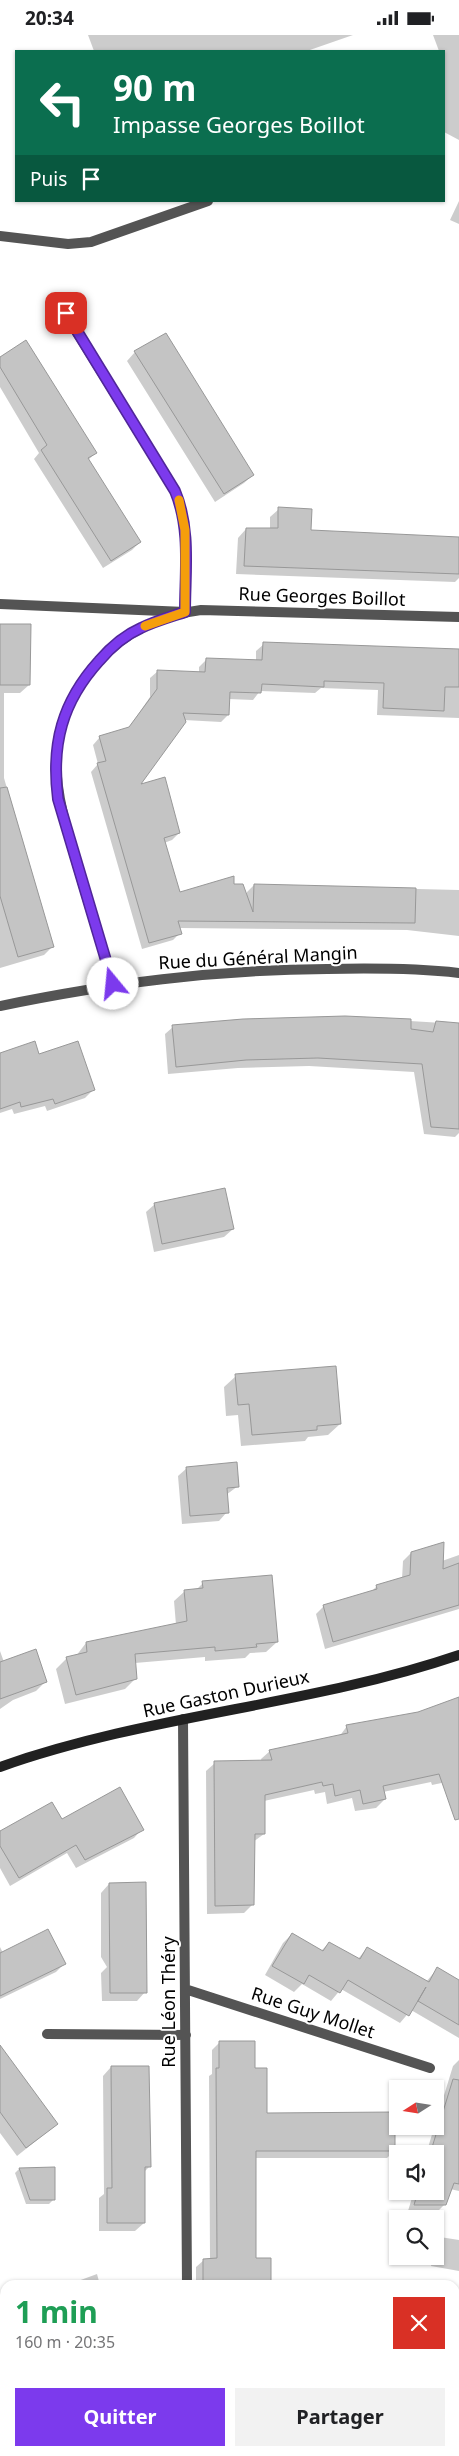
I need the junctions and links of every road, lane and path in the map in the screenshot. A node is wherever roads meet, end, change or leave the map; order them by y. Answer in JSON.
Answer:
{"nodes":[{"id":1,"x":205,"y":202,"type":"edge"},
{"id":2,"x":0,"y":236,"type":"edge"},
{"id":3,"x":66,"y":313,"type":"dead end"},
{"id":4,"x":0,"y":604,"type":"edge"},
{"id":5,"x":185,"y":612,"type":"junction"},
{"id":6,"x":459,"y":617,"type":"edge"},
{"id":7,"x":459,"y":973,"type":"edge"},
{"id":8,"x":113,"y":984,"type":"junction"},
{"id":9,"x":0,"y":1005,"type":"edge"},
{"id":10,"x":459,"y":1655,"type":"edge"},
{"id":11,"x":183,"y":1719,"type":"junction"},
{"id":12,"x":0,"y":1767,"type":"edge"},
{"id":13,"x":185,"y":1989,"type":"junction"},
{"id":14,"x":47,"y":2034,"type":"dead end"},
{"id":15,"x":186,"y":2035,"type":"junction"},
{"id":16,"x":430,"y":2068,"type":"dead end"},
{"id":17,"x":187,"y":2280,"type":"edge"}],
"edges":[{"from":1,"to":2,"type":"street"},
{"from":3,"to":5,"type":"street"},
{"from":4,"to":5,"type":"street","name":"Rue Georges Boillot"},
{"from":5,"to":6,"type":"street","name":"Rue Georges Boillot"},
{"from":5,"to":8,"type":"street","name":"Rue Georges Boillot"},
{"from":7,"to":8,"type":"street","name":"Rue du Général Mangin"},
{"from":8,"to":9,"type":"street","name":"Rue du Général Mangin"},
{"from":10,"to":11,"type":"main road","name":"Rue Gaston Durieux"},
{"from":11,"to":12,"type":"main road","name":"Rue Gaston Durieux"},
{"from":11,"to":13,"type":"street","name":"Rue Léon Théry"},
{"from":13,"to":15,"type":"street","name":"Rue Léon Théry"},
{"from":13,"to":16,"type":"street","name":"Rue Guy Mollet"},
{"from":14,"to":15,"type":"street"},
{"from":15,"to":17,"type":"street","name":"Rue Léon Théry"}]}
